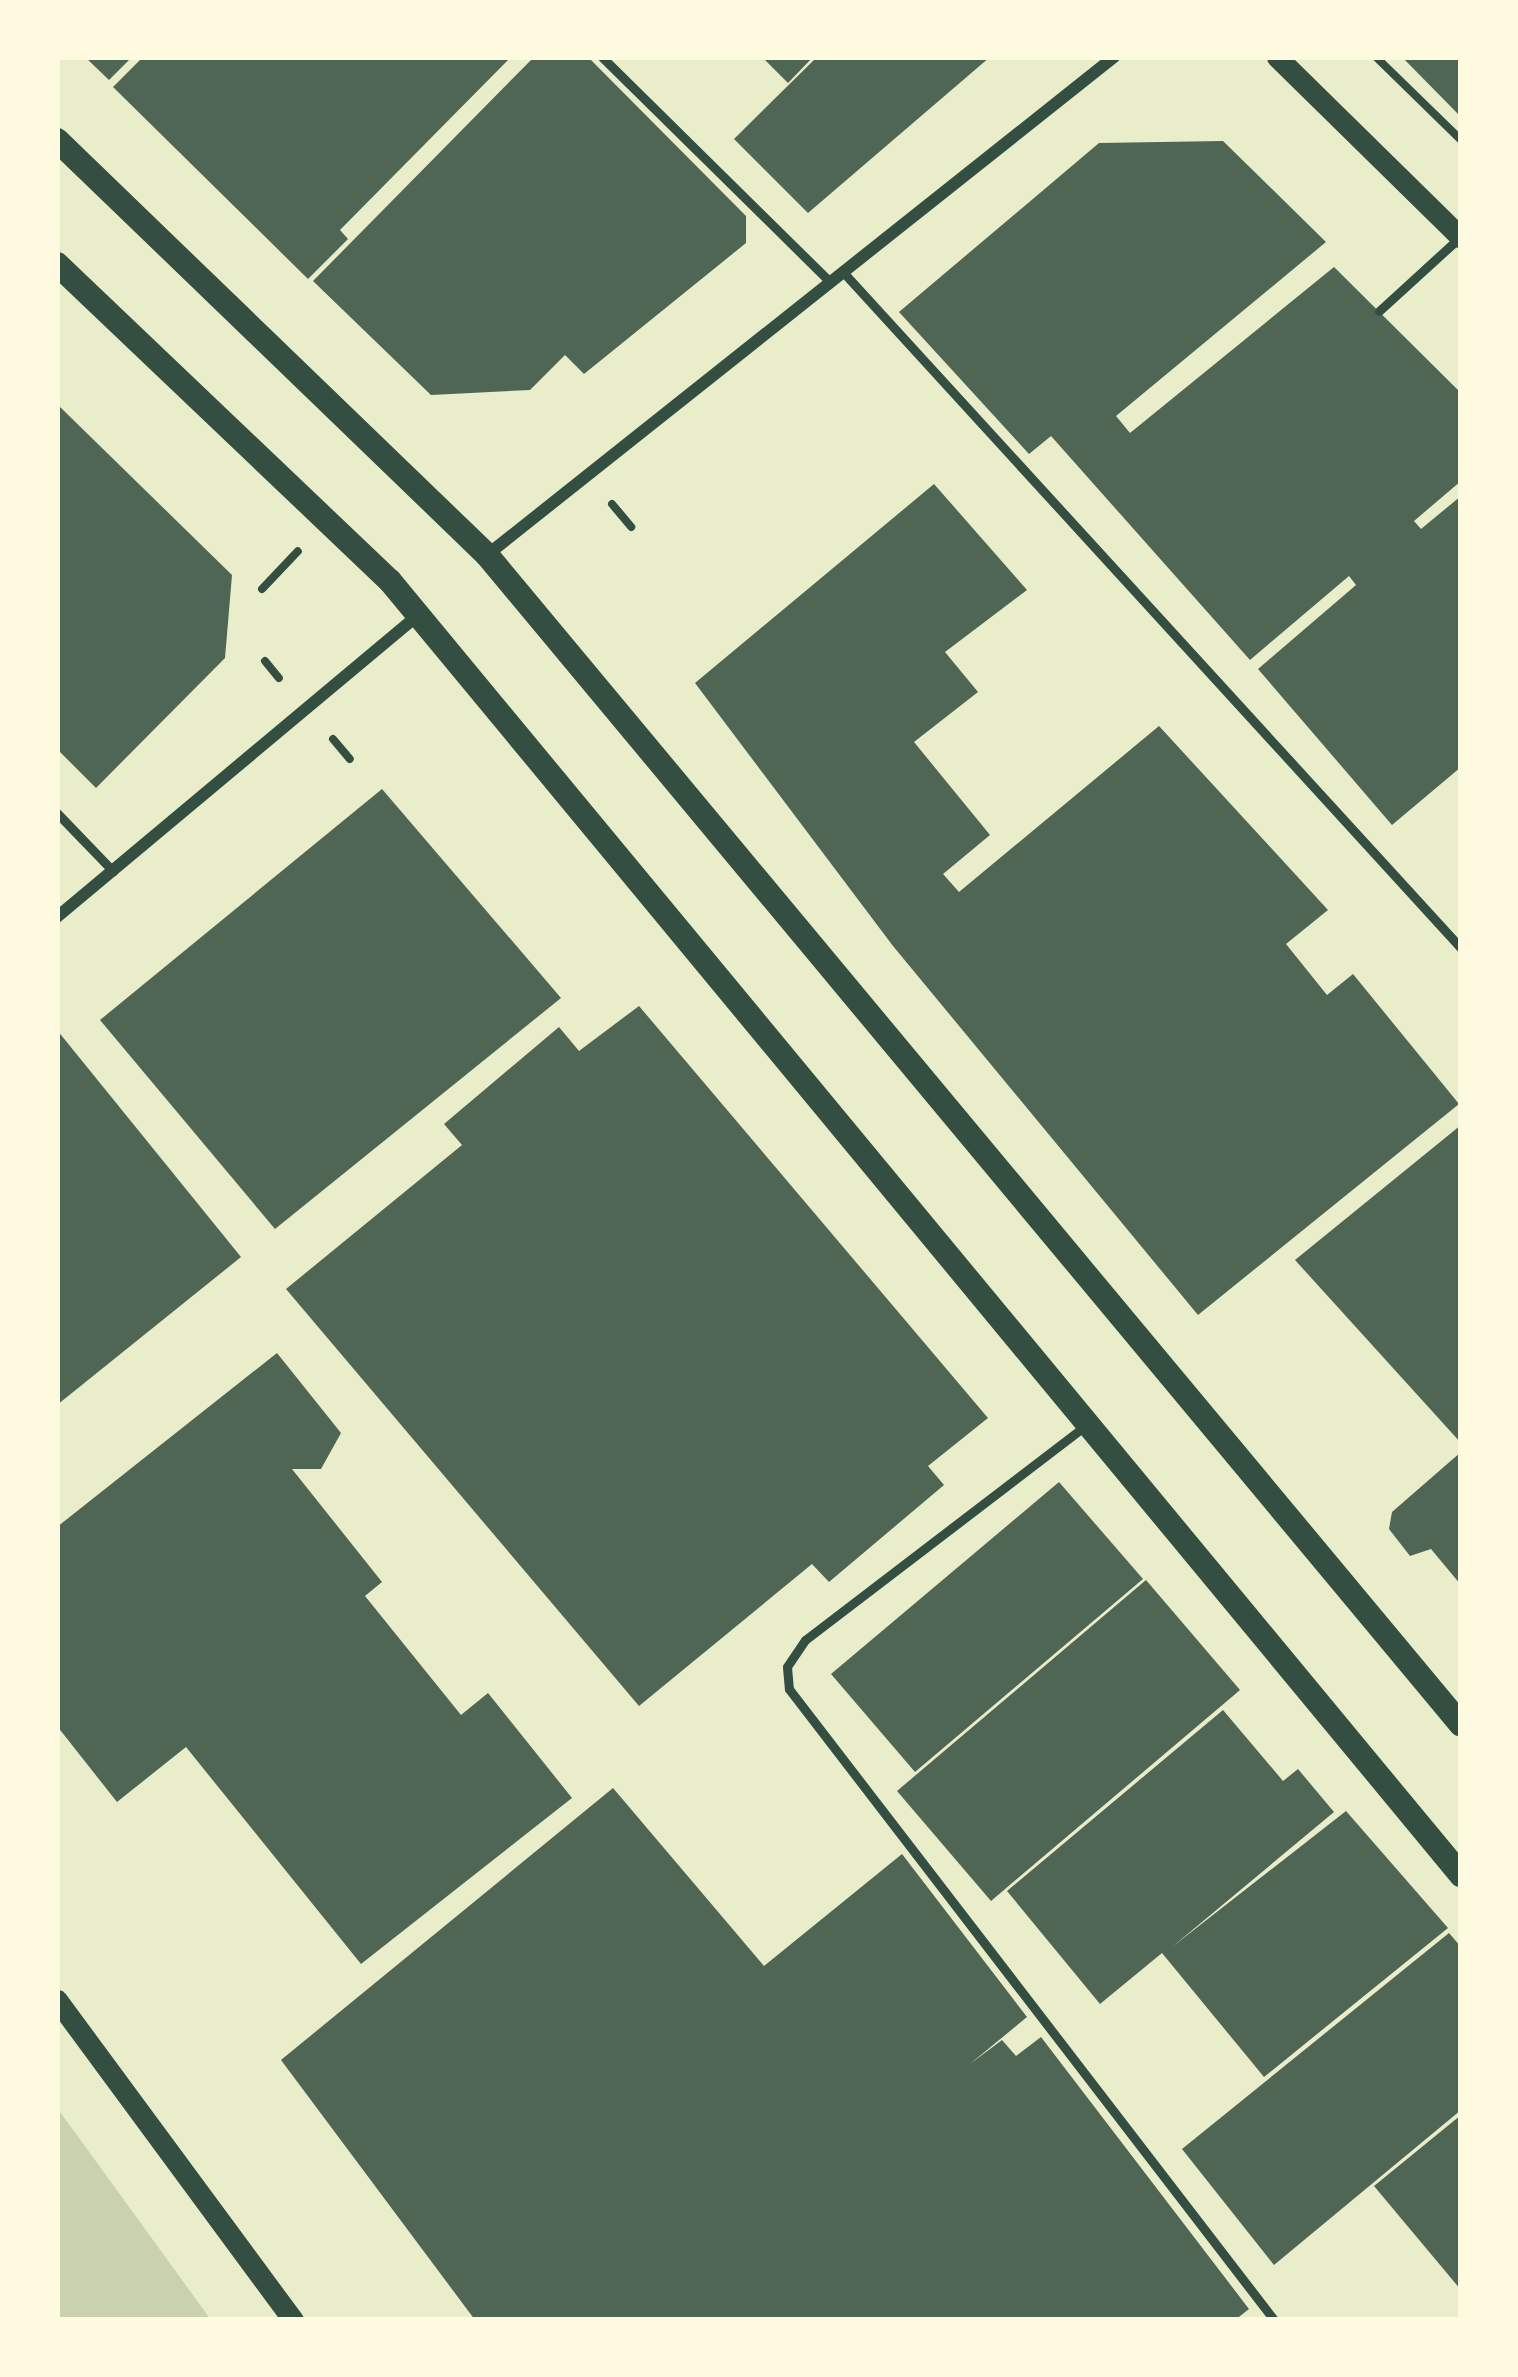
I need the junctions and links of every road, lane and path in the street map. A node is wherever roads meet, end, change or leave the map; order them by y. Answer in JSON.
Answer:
{"nodes":[{"id":1,"x":602,"y":57,"type":"edge"},
{"id":2,"x":1114,"y":57,"type":"edge"},
{"id":3,"x":1277,"y":57,"type":"edge"},
{"id":4,"x":1376,"y":57,"type":"edge"},
{"id":5,"x":57,"y":140,"type":"edge"},
{"id":6,"x":1461,"y":140,"type":"edge"},
{"id":7,"x":1461,"y":237,"type":"edge"},
{"id":8,"x":57,"y":264,"type":"edge"},
{"id":9,"x":843,"y":272,"type":"junction"},
{"id":10,"x":829,"y":281,"type":"junction"},
{"id":11,"x":1378,"y":311,"type":"dead end"},
{"id":12,"x":488,"y":555,"type":"junction"},
{"id":13,"x":417,"y":616,"type":"junction"},
{"id":14,"x":57,"y":813,"type":"edge"},
{"id":15,"x":113,"y":871,"type":"junction"},
{"id":16,"x":57,"y":917,"type":"edge"},
{"id":17,"x":1461,"y":948,"type":"edge"},
{"id":18,"x":1084,"y":1426,"type":"junction"},
{"id":19,"x":1461,"y":1725,"type":"edge"},
{"id":20,"x":1461,"y":1875,"type":"edge"},
{"id":21,"x":57,"y":2000,"type":"edge"},
{"id":22,"x":293,"y":2320,"type":"edge"},
{"id":23,"x":1274,"y":2320,"type":"edge"}],
"edges":[{"from":1,"to":10,"type":"lane"},
{"from":2,"to":9,"type":"street"},
{"from":3,"to":7,"type":"street"},
{"from":4,"to":6,"type":"path"},
{"from":5,"to":12,"type":"main road"},
{"from":7,"to":11,"type":"lane"},
{"from":8,"to":13,"type":"main road"},
{"from":9,"to":10,"type":"street"},
{"from":9,"to":17,"type":"lane"},
{"from":10,"to":12,"type":"street"},
{"from":12,"to":19,"type":"main road"},
{"from":13,"to":15,"type":"street"},
{"from":13,"to":18,"type":"main road"},
{"from":14,"to":15,"type":"lane"},
{"from":15,"to":16,"type":"street"},
{"from":18,"to":20,"type":"main road"},
{"from":18,"to":23,"type":"lane"},
{"from":21,"to":22,"type":"street"}]}
